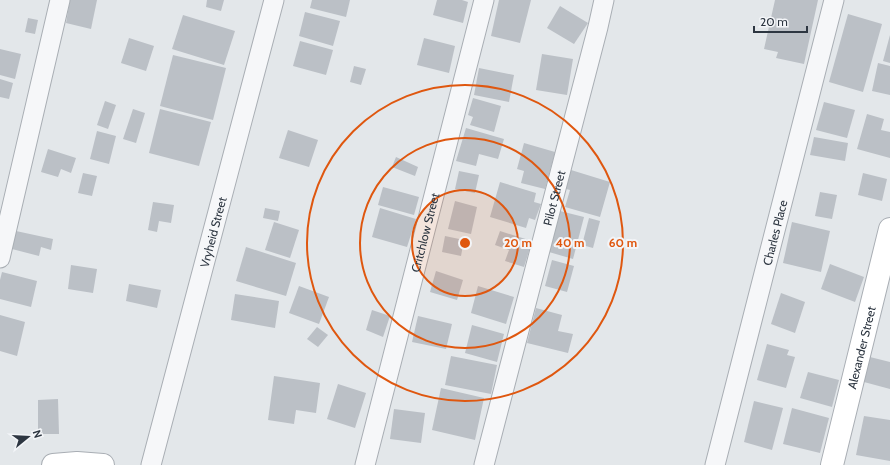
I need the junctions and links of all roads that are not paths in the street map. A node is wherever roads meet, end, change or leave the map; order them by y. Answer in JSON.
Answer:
{"nodes":[{"id":1,"x":60,"y":0,"type":"edge"},
{"id":2,"x":274,"y":0,"type":"edge"},
{"id":3,"x":484,"y":0,"type":"edge"},
{"id":4,"x":604,"y":0,"type":"edge"},
{"id":5,"x":834,"y":0,"type":"edge"},
{"id":6,"x":890,"y":229,"type":"edge"},
{"id":7,"x":0,"y":258,"type":"edge"},
{"id":8,"x":53,"y":465,"type":"edge"},
{"id":9,"x":103,"y":465,"type":"edge"},
{"id":10,"x":151,"y":465,"type":"edge"},
{"id":11,"x":365,"y":465,"type":"edge"},
{"id":12,"x":484,"y":465,"type":"edge"},
{"id":13,"x":715,"y":465,"type":"edge"},
{"id":14,"x":832,"y":465,"type":"edge"}],
"edges":[{"from":1,"to":7,"type":"street"},
{"from":2,"to":10,"type":"street","name":"Vryheid Street"},
{"from":3,"to":11,"type":"street","name":"Critchlow Street"},
{"from":4,"to":12,"type":"street","name":"Pilot Street"},
{"from":5,"to":13,"type":"street","name":"Charles Place"},
{"from":6,"to":14,"type":"street","name":"Alexander Street"},
{"from":8,"to":9,"type":"street"}]}
